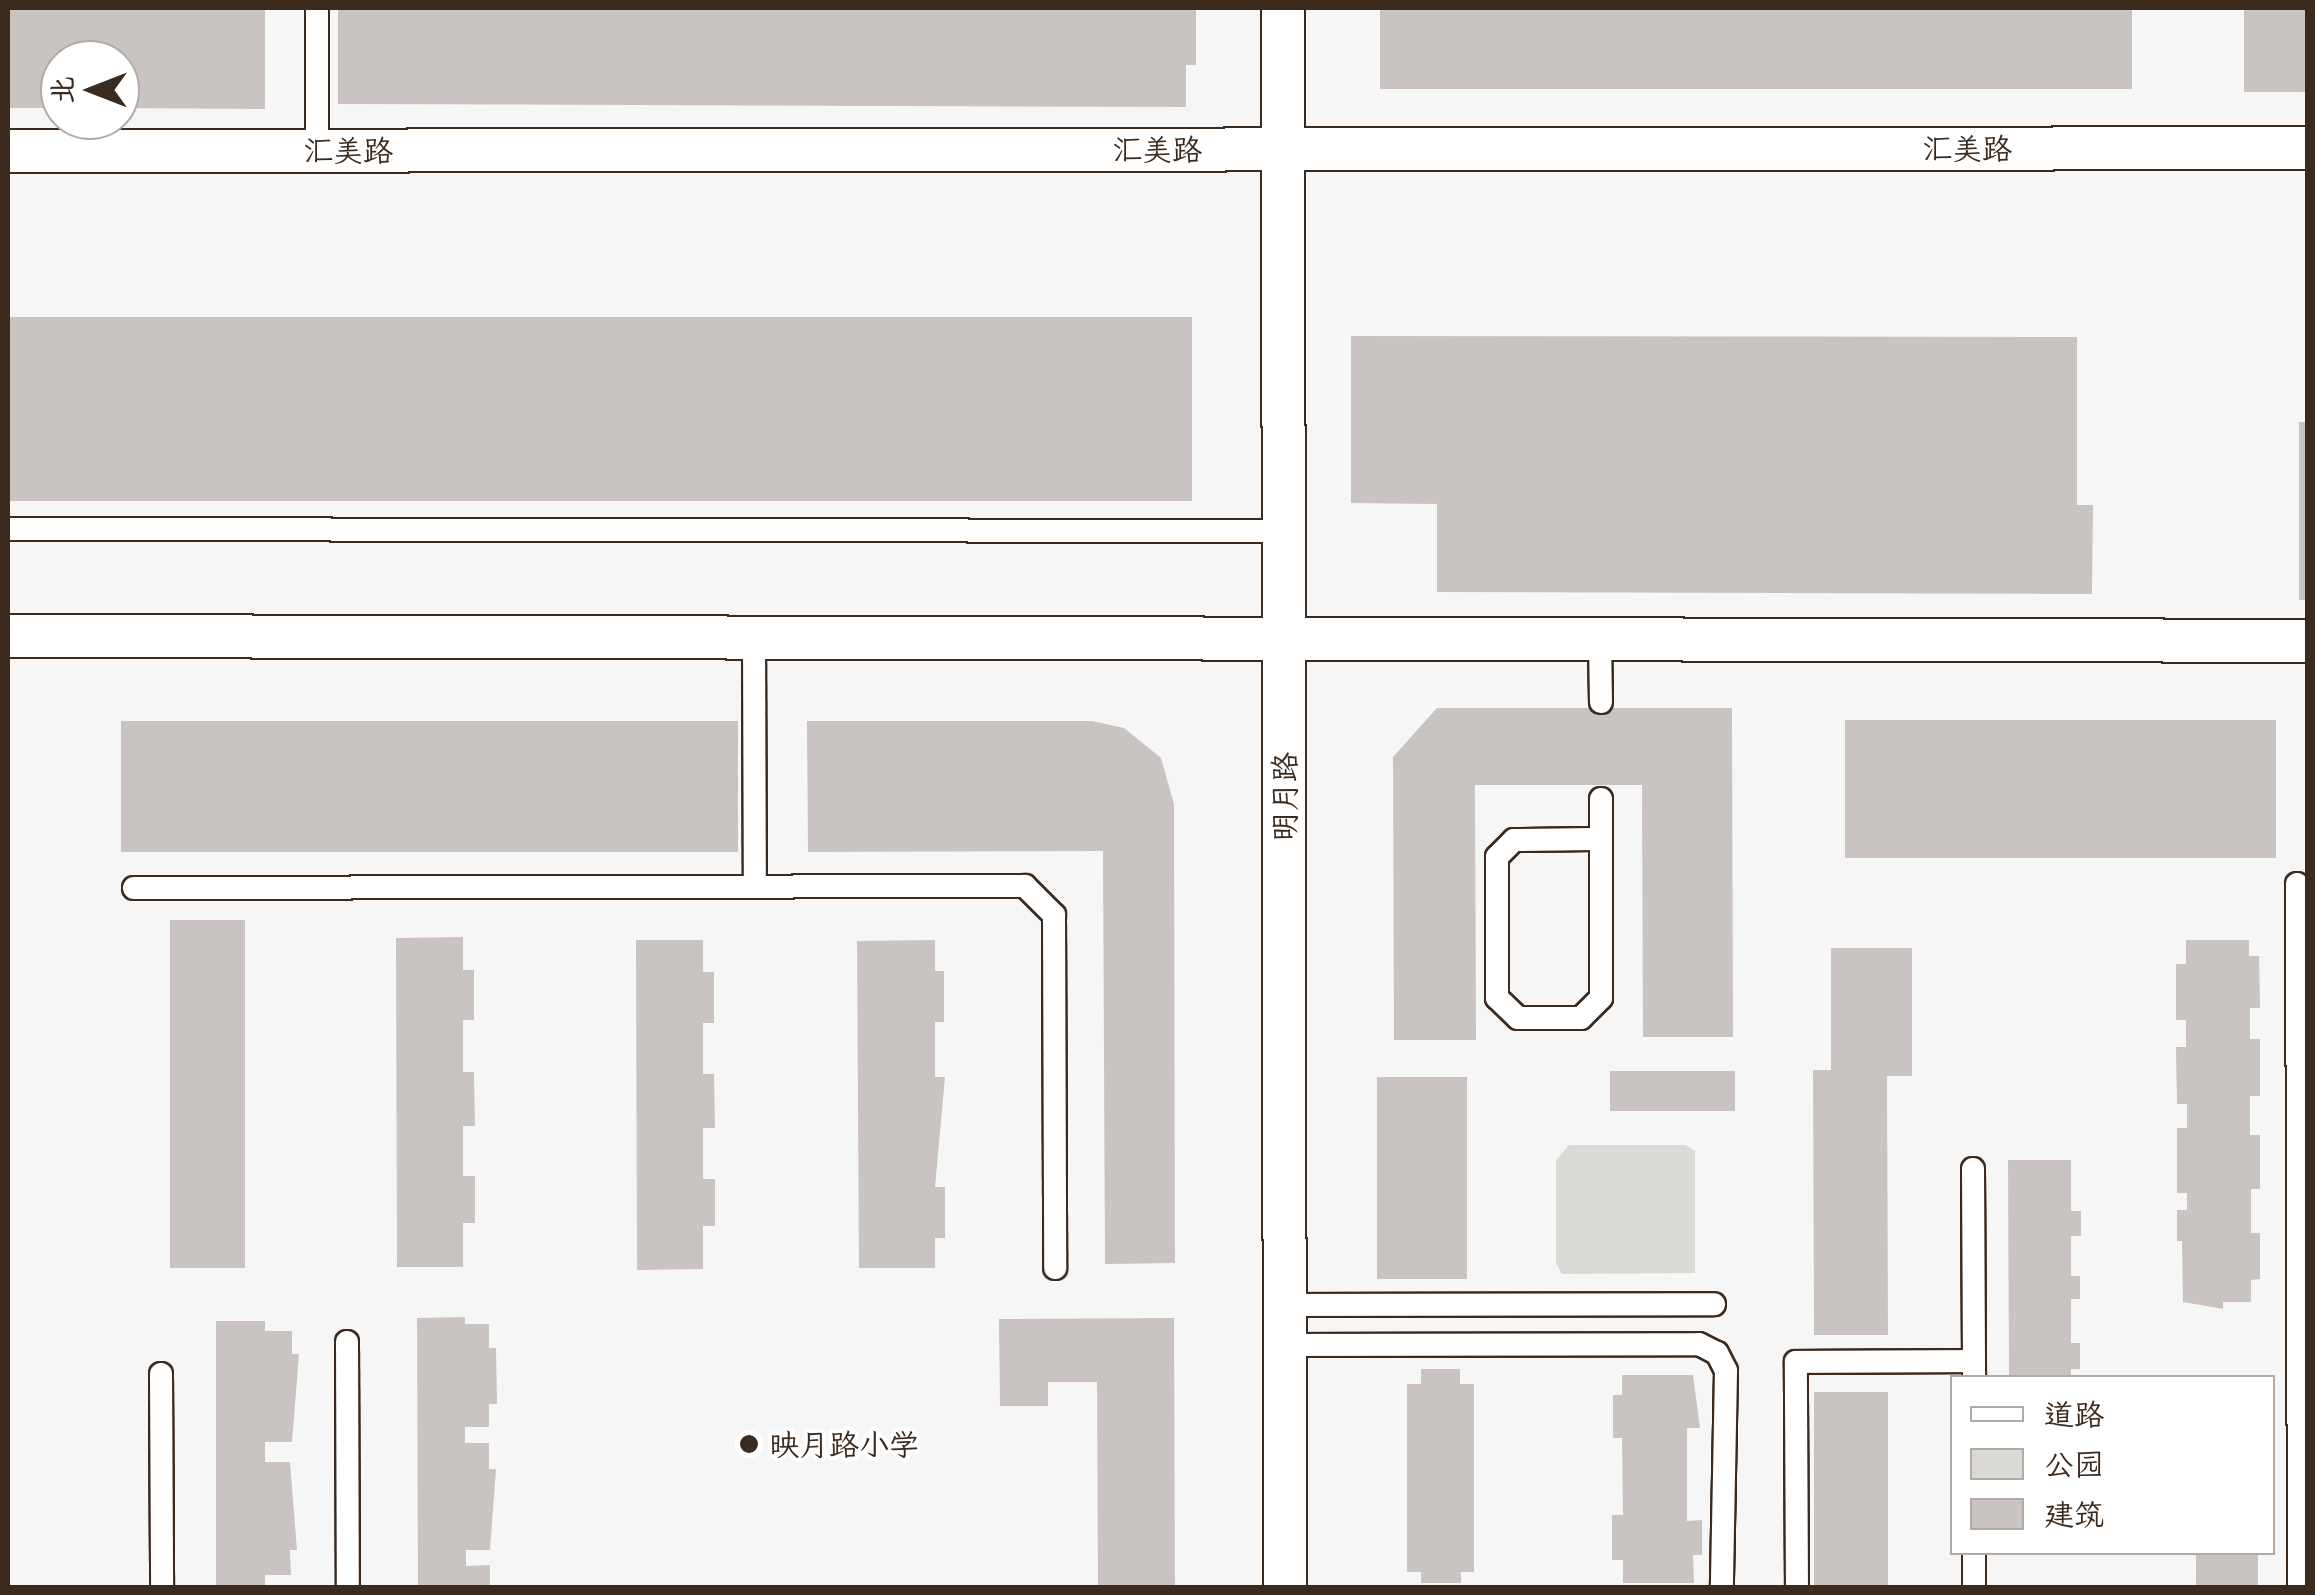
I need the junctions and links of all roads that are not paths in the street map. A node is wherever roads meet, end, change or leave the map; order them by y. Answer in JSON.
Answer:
{"nodes":[{"id":1,"x":317,"y":8,"type":"edge"},
{"id":2,"x":1283,"y":8,"type":"edge"},
{"id":3,"x":2308,"y":148,"type":"edge"},
{"id":4,"x":1283,"y":149,"type":"junction"},
{"id":5,"x":317,"y":150,"type":"junction"},
{"id":6,"x":8,"y":151,"type":"edge"},
{"id":7,"x":8,"y":529,"type":"edge"},
{"id":8,"x":1284,"y":532,"type":"junction"},
{"id":9,"x":8,"y":636,"type":"edge"},
{"id":10,"x":754,"y":637,"type":"junction"},
{"id":11,"x":1284,"y":639,"type":"junction"},
{"id":12,"x":1600,"y":640,"type":"junction"},
{"id":13,"x":2308,"y":641,"type":"edge"},
{"id":14,"x":1601,"y":702,"type":"dead end"},
{"id":15,"x":1601,"y":799,"type":"dead end"},
{"id":16,"x":1601,"y":840,"type":"junction"},
{"id":17,"x":2297,"y":884,"type":"dead end"},
{"id":18,"x":755,"y":886,"type":"junction"},
{"id":19,"x":134,"y":888,"type":"dead end"},
{"id":20,"x":1973,"y":1169,"type":"dead end"},
{"id":21,"x":1055,"y":1268,"type":"dead end"},
{"id":22,"x":1714,"y":1304,"type":"dead end"},
{"id":23,"x":1285,"y":1325,"type":"junction"},
{"id":24,"x":347,"y":1342,"type":"dead end"},
{"id":25,"x":1974,"y":1369,"type":"edge"},
{"id":26,"x":162,"y":1374,"type":"dead end"},
{"id":27,"x":1974,"y":1555,"type":"edge"},
{"id":28,"x":162,"y":1588,"type":"edge"},
{"id":29,"x":348,"y":1588,"type":"edge"},
{"id":30,"x":1286,"y":1588,"type":"edge"},
{"id":31,"x":1722,"y":1588,"type":"edge"},
{"id":32,"x":1796,"y":1588,"type":"edge"},
{"id":33,"x":1974,"y":1588,"type":"edge"},
{"id":34,"x":2299,"y":1588,"type":"edge"}],
"edges":[{"from":1,"to":5,"type":"lane"},
{"from":2,"to":4,"type":"street","name":"明月路"},
{"from":3,"to":4,"type":"street","name":"汇美路"},
{"from":4,"to":5,"type":"street","name":"汇美路"},
{"from":4,"to":8,"type":"street","name":"明月路"},
{"from":5,"to":6,"type":"street","name":"汇美路"},
{"from":7,"to":8,"type":"lane"},
{"from":8,"to":11,"type":"street","name":"明月路"},
{"from":9,"to":10,"type":"street"},
{"from":10,"to":11,"type":"street"},
{"from":10,"to":18,"type":"lane"},
{"from":11,"to":12,"type":"street"},
{"from":11,"to":23,"type":"street","name":"明月路"},
{"from":12,"to":13,"type":"street"},
{"from":12,"to":14,"type":"lane"},
{"from":15,"to":16,"type":"lane"},
{"from":16,"to":16,"type":"lane"},
{"from":17,"to":34,"type":"lane"},
{"from":18,"to":19,"type":"lane"},
{"from":18,"to":21,"type":"lane"},
{"from":20,"to":25,"type":"lane"},
{"from":22,"to":23,"type":"lane"},
{"from":23,"to":30,"type":"street","name":"明月路"},
{"from":23,"to":31,"type":"lane"},
{"from":24,"to":29,"type":"lane"},
{"from":25,"to":32,"type":"lane"},
{"from":26,"to":28,"type":"lane"},
{"from":27,"to":33,"type":"lane"}]}
